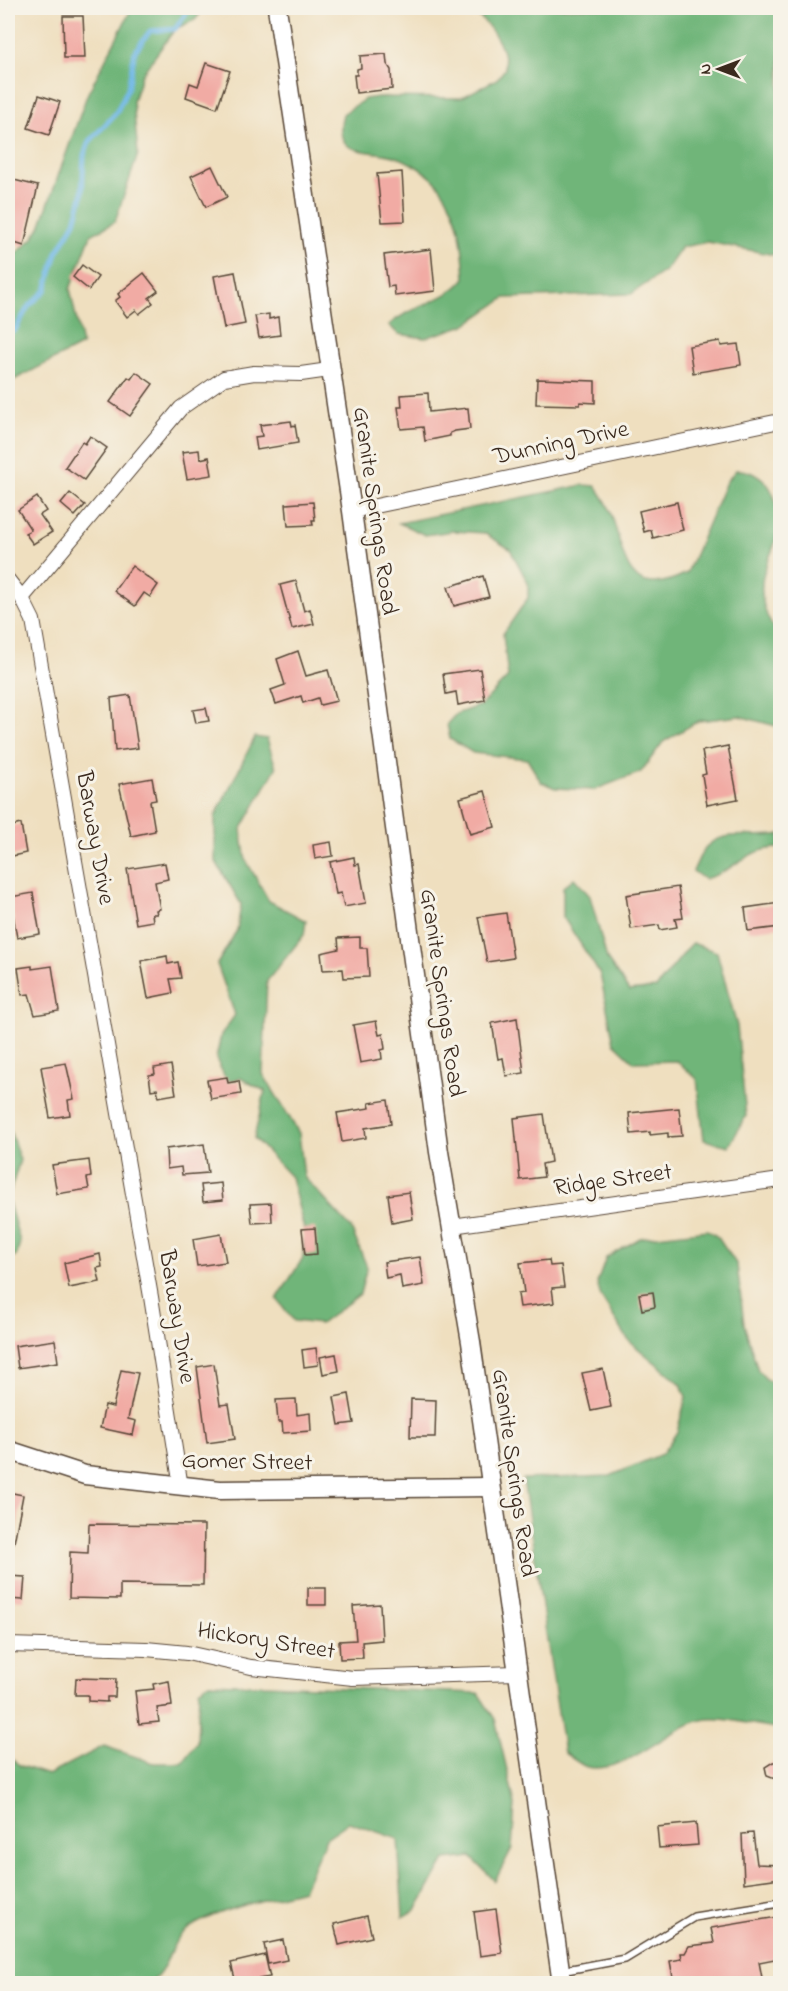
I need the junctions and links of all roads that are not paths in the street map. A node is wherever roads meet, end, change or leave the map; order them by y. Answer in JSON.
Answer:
{"nodes":[{"id":1,"x":277,"y":8,"type":"edge"},
{"id":2,"x":329,"y":370,"type":"junction"},
{"id":3,"x":780,"y":421,"type":"edge"},
{"id":4,"x":352,"y":511,"type":"junction"},
{"id":5,"x":8,"y":580,"type":"edge"},
{"id":6,"x":22,"y":598,"type":"junction"},
{"id":7,"x":780,"y":1180,"type":"edge"},
{"id":8,"x":452,"y":1226,"type":"junction"},
{"id":9,"x":8,"y":1450,"type":"edge"},
{"id":10,"x":181,"y":1487,"type":"junction"},
{"id":11,"x":490,"y":1487,"type":"junction"},
{"id":12,"x":8,"y":1645,"type":"edge"},
{"id":13,"x":518,"y":1673,"type":"junction"},
{"id":14,"x":780,"y":1903,"type":"edge"},
{"id":15,"x":562,"y":1977,"type":"edge"}],
"edges":[{"from":1,"to":2,"type":"street","name":"Granite Springs Road"},
{"from":2,"to":4,"type":"street","name":"Granite Springs Road"},
{"from":2,"to":6,"type":"street"},
{"from":3,"to":4,"type":"street","name":"Dunning Drive"},
{"from":4,"to":8,"type":"street","name":"Granite Springs Road"},
{"from":5,"to":6,"type":"street","name":"Barway Drive"},
{"from":6,"to":10,"type":"street","name":"Barway Drive"},
{"from":7,"to":8,"type":"street","name":"Ridge Street"},
{"from":8,"to":11,"type":"street","name":"Granite Springs Road"},
{"from":9,"to":10,"type":"street","name":"Gomer Street"},
{"from":10,"to":11,"type":"street","name":"Gomer Street"},
{"from":11,"to":13,"type":"street","name":"Granite Springs Road"},
{"from":12,"to":13,"type":"street","name":"Hickory Street"},
{"from":13,"to":15,"type":"street","name":"Granite Springs Road"},
{"from":14,"to":15,"type":"lane"}]}
